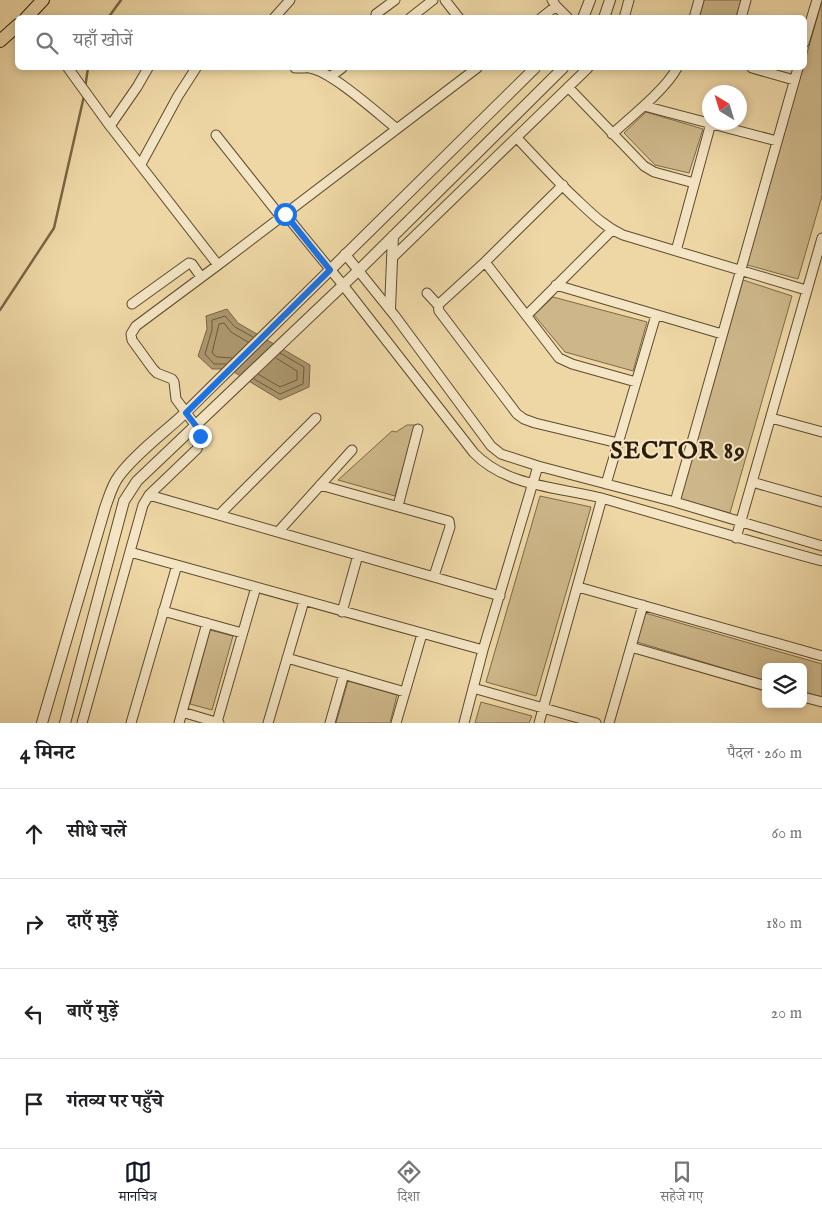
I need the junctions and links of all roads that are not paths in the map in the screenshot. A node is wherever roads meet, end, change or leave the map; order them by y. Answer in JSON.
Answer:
{"nodes":[{"id":1,"x":43,"y":0,"type":"edge"},
{"id":2,"x":290,"y":0,"type":"edge"},
{"id":3,"x":395,"y":0,"type":"edge"},
{"id":4,"x":433,"y":0,"type":"edge"},
{"id":5,"x":446,"y":0,"type":"edge"},
{"id":6,"x":590,"y":0,"type":"edge"},
{"id":7,"x":610,"y":0,"type":"edge"},
{"id":8,"x":629,"y":0,"type":"edge"},
{"id":9,"x":699,"y":0,"type":"edge"},
{"id":10,"x":746,"y":0,"type":"edge"},
{"id":11,"x":817,"y":0,"type":"edge"},
{"id":12,"x":554,"y":3,"type":"edge"},
{"id":13,"x":31,"y":15,"type":"edge"},
{"id":14,"x":277,"y":15,"type":"edge"},
{"id":15,"x":376,"y":15,"type":"edge"},
{"id":16,"x":414,"y":15,"type":"edge"},
{"id":17,"x":457,"y":15,"type":"edge"},
{"id":18,"x":543,"y":15,"type":"edge"},
{"id":19,"x":565,"y":15,"type":"edge"},
{"id":20,"x":584,"y":15,"type":"edge"},
{"id":21,"x":605,"y":15,"type":"edge"},
{"id":22,"x":625,"y":15,"type":"edge"},
{"id":23,"x":695,"y":15,"type":"edge"},
{"id":24,"x":742,"y":15,"type":"edge"},
{"id":25,"x":15,"y":28,"type":"edge"},
{"id":26,"x":807,"y":33,"type":"edge"},
{"id":27,"x":0,"y":41,"type":"edge"},
{"id":28,"x":70,"y":70,"type":"edge"},
{"id":29,"x":147,"y":70,"type":"edge"},
{"id":30,"x":195,"y":70,"type":"edge"},
{"id":31,"x":319,"y":70,"type":"edge"},
{"id":32,"x":339,"y":70,"type":"edge"},
{"id":33,"x":474,"y":70,"type":"edge"},
{"id":34,"x":533,"y":70,"type":"edge"},
{"id":35,"x":561,"y":70,"type":"edge"},
{"id":36,"x":586,"y":70,"type":"edge"},
{"id":37,"x":676,"y":70,"type":"edge"},
{"id":38,"x":759,"y":70,"type":"edge"},
{"id":39,"x":797,"y":70,"type":"edge"},
{"id":40,"x":330,"y":77,"type":"junction"},
{"id":41,"x":794,"y":80,"type":"junction"},
{"id":42,"x":568,"y":88,"type":"junction"},
{"id":43,"x":644,"y":106,"type":"junction"},
{"id":44,"x":702,"y":122,"type":"edge"},
{"id":45,"x":110,"y":126,"type":"junction"},
{"id":46,"x":396,"y":128,"type":"junction"},
{"id":47,"x":709,"y":130,"type":"edge"},
{"id":48,"x":734,"y":130,"type":"edge"},
{"id":49,"x":612,"y":134,"type":"junction"},
{"id":50,"x":216,"y":135,"type":"dead end"},
{"id":51,"x":517,"y":138,"type":"junction"},
{"id":52,"x":777,"y":141,"type":"junction"},
{"id":53,"x":141,"y":164,"type":"junction"},
{"id":54,"x":453,"y":176,"type":"junction"},
{"id":55,"x":694,"y":183,"type":"junction"},
{"id":56,"x":563,"y":185,"type":"junction"},
{"id":57,"x":462,"y":189,"type":"junction"},
{"id":58,"x":283,"y":216,"type":"junction"},
{"id":59,"x":612,"y":230,"type":"junction"},
{"id":60,"x":393,"y":236,"type":"junction"},
{"id":61,"x":822,"y":238,"type":"edge"},
{"id":62,"x":676,"y":251,"type":"junction"},
{"id":63,"x":345,"y":254,"type":"junction"},
{"id":64,"x":393,"y":257,"type":"junction"},
{"id":65,"x":485,"y":262,"type":"junction"},
{"id":66,"x":218,"y":264,"type":"junction"},
{"id":67,"x":330,"y":270,"type":"junction"},
{"id":68,"x":359,"y":270,"type":"junction"},
{"id":69,"x":740,"y":270,"type":"junction"},
{"id":70,"x":201,"y":277,"type":"junction"},
{"id":71,"x":343,"y":285,"type":"junction"},
{"id":72,"x":556,"y":285,"type":"junction"},
{"id":73,"x":806,"y":290,"type":"junction"},
{"id":74,"x":427,"y":293,"type":"dead end"},
{"id":75,"x":132,"y":304,"type":"dead end"},
{"id":76,"x":438,"y":305,"type":"junction"},
{"id":77,"x":390,"y":309,"type":"junction"},
{"id":78,"x":527,"y":315,"type":"junction"},
{"id":79,"x":656,"y":315,"type":"junction"},
{"id":80,"x":722,"y":334,"type":"junction"},
{"id":81,"x":636,"y":382,"type":"junction"},
{"id":82,"x":186,"y":413,"type":"junction"},
{"id":83,"x":316,"y":418,"type":"dead end"},
{"id":84,"x":771,"y":418,"type":"junction"},
{"id":85,"x":196,"y":426,"type":"junction"},
{"id":86,"x":418,"y":430,"type":"dead end"},
{"id":87,"x":822,"y":432,"type":"edge"},
{"id":88,"x":618,"y":444,"type":"junction"},
{"id":89,"x":352,"y":450,"type":"dead end"},
{"id":90,"x":538,"y":466,"type":"junction"},
{"id":91,"x":752,"y":482,"type":"junction"},
{"id":92,"x":533,"y":484,"type":"junction"},
{"id":93,"x":606,"y":484,"type":"junction"},
{"id":94,"x":320,"y":485,"type":"junction"},
{"id":95,"x":149,"y":495,"type":"junction"},
{"id":96,"x":602,"y":498,"type":"junction"},
{"id":97,"x":675,"y":502,"type":"junction"},
{"id":98,"x":822,"y":502,"type":"edge"},
{"id":99,"x":398,"y":506,"type":"junction"},
{"id":100,"x":219,"y":515,"type":"junction"},
{"id":101,"x":740,"y":523,"type":"junction"},
{"id":102,"x":278,"y":532,"type":"junction"},
{"id":103,"x":736,"y":538,"type":"junction"},
{"id":104,"x":822,"y":546,"type":"edge"},
{"id":105,"x":130,"y":552,"type":"junction"},
{"id":106,"x":358,"y":555,"type":"junction"},
{"id":107,"x":822,"y":561,"type":"edge"},
{"id":108,"x":176,"y":565,"type":"junction"},
{"id":109,"x":434,"y":576,"type":"junction"},
{"id":110,"x":256,"y":587,"type":"junction"},
{"id":111,"x":578,"y":587,"type":"junction"},
{"id":112,"x":500,"y":596,"type":"junction"},
{"id":113,"x":304,"y":601,"type":"junction"},
{"id":114,"x":643,"y":606,"type":"junction"},
{"id":115,"x":163,"y":610,"type":"junction"},
{"id":116,"x":342,"y":612,"type":"junction"},
{"id":117,"x":208,"y":623,"type":"junction"},
{"id":118,"x":242,"y":633,"type":"junction"},
{"id":119,"x":422,"y":634,"type":"junction"},
{"id":120,"x":631,"y":647,"type":"junction"},
{"id":121,"x":483,"y":650,"type":"junction"},
{"id":122,"x":822,"y":656,"type":"edge"},
{"id":123,"x":287,"y":658,"type":"junction"},
{"id":124,"x":344,"y":674,"type":"junction"},
{"id":125,"x":762,"y":685,"type":"edge"},
{"id":126,"x":473,"y":688,"type":"junction"},
{"id":127,"x":405,"y":692,"type":"junction"},
{"id":128,"x":807,"y":698,"type":"edge"},
{"id":129,"x":822,"y":702,"type":"edge"},
{"id":130,"x":544,"y":708,"type":"junction"},
{"id":131,"x":182,"y":712,"type":"junction"},
{"id":132,"x":42,"y":723,"type":"edge"},
{"id":133,"x":65,"y":723,"type":"edge"},
{"id":134,"x":82,"y":723,"type":"edge"},
{"id":135,"x":131,"y":723,"type":"edge"},
{"id":136,"x":178,"y":723,"type":"edge"},
{"id":137,"x":218,"y":723,"type":"edge"},
{"id":138,"x":268,"y":723,"type":"edge"},
{"id":139,"x":330,"y":723,"type":"edge"},
{"id":140,"x":396,"y":723,"type":"edge"},
{"id":141,"x":464,"y":723,"type":"edge"},
{"id":142,"x":539,"y":723,"type":"edge"},
{"id":143,"x":596,"y":723,"type":"edge"},
{"id":144,"x":609,"y":723,"type":"edge"}],
"edges":[{"from":1,"to":13,"type":"main road"},
{"from":2,"to":14,"type":"street"},
{"from":3,"to":15,"type":"street"},
{"from":4,"to":16,"type":"street"},
{"from":5,"to":17,"type":"street"},
{"from":6,"to":20,"type":"street"},
{"from":7,"to":21,"type":"street"},
{"from":8,"to":22,"type":"street"},
{"from":9,"to":23,"type":"street"},
{"from":10,"to":24,"type":"street"},
{"from":11,"to":26,"type":"street"},
{"from":12,"to":18,"type":"street"},
{"from":12,"to":19,"type":"street"},
{"from":25,"to":27,"type":"main road"},
{"from":28,"to":45,"type":"street"},
{"from":29,"to":45,"type":"street"},
{"from":30,"to":53,"type":"street"},
{"from":31,"to":40,"type":"street"},
{"from":32,"to":40,"type":"street"},
{"from":33,"to":46,"type":"street"},
{"from":34,"to":63,"type":"street"},
{"from":35,"to":54,"type":"street"},
{"from":36,"to":42,"type":"street"},
{"from":37,"to":43,"type":"street"},
{"from":38,"to":41,"type":"street"},
{"from":39,"to":41,"type":"street"},
{"from":40,"to":46,"type":"street"},
{"from":41,"to":52,"type":"street"},
{"from":42,"to":49,"type":"street"},
{"from":42,"to":51,"type":"street"},
{"from":43,"to":44,"type":"street"},
{"from":43,"to":49,"type":"street"},
{"from":45,"to":53,"type":"street"},
{"from":46,"to":58,"type":"street"},
{"from":47,"to":55,"type":"street"},
{"from":48,"to":52,"type":"street"},
{"from":49,"to":55,"type":"street"},
{"from":50,"to":58,"type":"street"},
{"from":51,"to":56,"type":"street"},
{"from":51,"to":57,"type":"street"},
{"from":52,"to":69,"type":"street"},
{"from":53,"to":66,"type":"street"},
{"from":54,"to":57,"type":"street"},
{"from":54,"to":60,"type":"street"},
{"from":55,"to":62,"type":"street"},
{"from":56,"to":59,"type":"street"},
{"from":56,"to":65,"type":"street"},
{"from":57,"to":64,"type":"street"},
{"from":58,"to":66,"type":"street"},
{"from":58,"to":67,"type":"street"},
{"from":59,"to":62,"type":"street"},
{"from":59,"to":72,"type":"street"},
{"from":60,"to":64,"type":"street"},
{"from":60,"to":68,"type":"street"},
{"from":61,"to":73,"type":"street"},
{"from":62,"to":69,"type":"street"},
{"from":63,"to":67,"type":"street"},
{"from":63,"to":68,"type":"street"},
{"from":64,"to":77,"type":"street"},
{"from":65,"to":76,"type":"street"},
{"from":65,"to":78,"type":"street"},
{"from":66,"to":70,"type":"street"},
{"from":67,"to":71,"type":"street"},
{"from":67,"to":82,"type":"street"},
{"from":68,"to":71,"type":"street"},
{"from":68,"to":77,"type":"street"},
{"from":69,"to":73,"type":"street"},
{"from":69,"to":80,"type":"street"},
{"from":70,"to":75,"type":"street"},
{"from":70,"to":82,"type":"street"},
{"from":71,"to":85,"type":"street"},
{"from":71,"to":92,"type":"street"},
{"from":72,"to":78,"type":"street"},
{"from":72,"to":79,"type":"street"},
{"from":73,"to":84,"type":"street"},
{"from":74,"to":76,"type":"street"},
{"from":76,"to":88,"type":"street"},
{"from":77,"to":90,"type":"street"},
{"from":78,"to":81,"type":"street"},
{"from":79,"to":80,"type":"street"},
{"from":79,"to":81,"type":"street"},
{"from":80,"to":97,"type":"street"},
{"from":81,"to":88,"type":"street"},
{"from":82,"to":85,"type":"street"},
{"from":82,"to":132,"type":"street"},
{"from":83,"to":100,"type":"street"},
{"from":84,"to":87,"type":"street"},
{"from":84,"to":91,"type":"street"},
{"from":85,"to":95,"type":"street"},
{"from":85,"to":133,"type":"street"},
{"from":86,"to":99,"type":"street"},
{"from":88,"to":93,"type":"street"},
{"from":89,"to":94,"type":"street"},
{"from":90,"to":92,"type":"street"},
{"from":90,"to":93,"type":"street"},
{"from":91,"to":98,"type":"street"},
{"from":91,"to":101,"type":"street"},
{"from":92,"to":96,"type":"street"},
{"from":92,"to":112,"type":"street"},
{"from":93,"to":97,"type":"street"},
{"from":94,"to":99,"type":"street"},
{"from":94,"to":102,"type":"street"},
{"from":95,"to":100,"type":"street"},
{"from":95,"to":105,"type":"street"},
{"from":96,"to":103,"type":"street"},
{"from":96,"to":111,"type":"street"},
{"from":97,"to":101,"type":"street"},
{"from":99,"to":109,"type":"street"},
{"from":100,"to":102,"type":"street"},
{"from":101,"to":103,"type":"street"},
{"from":101,"to":104,"type":"street"},
{"from":102,"to":106,"type":"street"},
{"from":103,"to":107,"type":"street"},
{"from":105,"to":108,"type":"street"},
{"from":105,"to":134,"type":"street"},
{"from":106,"to":109,"type":"street"},
{"from":106,"to":116,"type":"street"},
{"from":108,"to":110,"type":"street"},
{"from":108,"to":115,"type":"street"},
{"from":109,"to":112,"type":"street"},
{"from":110,"to":113,"type":"street"},
{"from":110,"to":118,"type":"street"},
{"from":111,"to":114,"type":"street"},
{"from":111,"to":130,"type":"street"},
{"from":112,"to":121,"type":"street"},
{"from":113,"to":116,"type":"street"},
{"from":113,"to":123,"type":"street"},
{"from":114,"to":120,"type":"street"},
{"from":114,"to":122,"type":"street"},
{"from":115,"to":117,"type":"street"},
{"from":115,"to":135,"type":"street"},
{"from":116,"to":119,"type":"street"},
{"from":117,"to":118,"type":"street"},
{"from":117,"to":131,"type":"street"},
{"from":118,"to":137,"type":"street"},
{"from":119,"to":121,"type":"street"},
{"from":119,"to":127,"type":"street"},
{"from":120,"to":125,"type":"street"},
{"from":120,"to":144,"type":"street"},
{"from":121,"to":126,"type":"street"},
{"from":123,"to":124,"type":"street"},
{"from":123,"to":138,"type":"street"},
{"from":124,"to":127,"type":"street"},
{"from":124,"to":139,"type":"street"},
{"from":126,"to":130,"type":"street"},
{"from":126,"to":141,"type":"street"},
{"from":127,"to":140,"type":"street"},
{"from":128,"to":129,"type":"street"},
{"from":130,"to":142,"type":"street"},
{"from":130,"to":143,"type":"street"},
{"from":131,"to":136,"type":"street"},
{"from":131,"to":137,"type":"street"}]}
